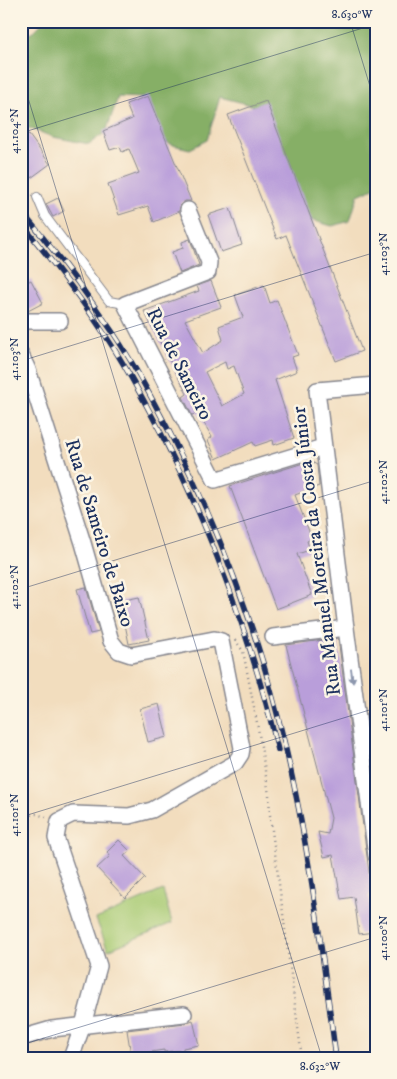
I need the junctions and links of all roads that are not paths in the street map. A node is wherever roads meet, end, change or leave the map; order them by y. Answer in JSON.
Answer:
{"nodes":[{"id":1,"x":37,"y":197,"type":"dead end"},
{"id":2,"x":188,"y":210,"type":"dead end"},
{"id":3,"x":126,"y":304,"type":"junction"},
{"id":4,"x":21,"y":321,"type":"edge"},
{"id":5,"x":60,"y":322,"type":"dead end"},
{"id":6,"x":21,"y":355,"type":"edge"},
{"id":7,"x":376,"y":385,"type":"edge"},
{"id":8,"x":323,"y":447,"type":"junction"},
{"id":9,"x":346,"y":628,"type":"junction"},
{"id":10,"x":273,"y":637,"type":"dead end"},
{"id":11,"x":376,"y":855,"type":"edge"},
{"id":12,"x":184,"y":1014,"type":"dead end"},
{"id":13,"x":83,"y":1026,"type":"junction"},
{"id":14,"x":21,"y":1038,"type":"edge"},
{"id":15,"x":70,"y":1058,"type":"edge"}],
"edges":[{"from":1,"to":3,"type":"lane"},
{"from":2,"to":3,"type":"street","name":"Rua de Sameiro"},
{"from":3,"to":8,"type":"street","name":"Rua de Sameiro"},
{"from":4,"to":5,"type":"street"},
{"from":6,"to":13,"type":"street","name":"Rua de Sameiro de Baixo"},
{"from":7,"to":8,"type":"street","name":"Rua Manuel Moreira da Costa Júnior"},
{"from":8,"to":9,"type":"street","name":"Rua Manuel Moreira da Costa Júnior"},
{"from":9,"to":10,"type":"street"},
{"from":9,"to":11,"type":"street","name":"Rua Manuel Moreira da Costa Júnior","one_way":true},
{"from":12,"to":13,"type":"street"},
{"from":13,"to":14,"type":"street"},
{"from":13,"to":15,"type":"street"}]}
